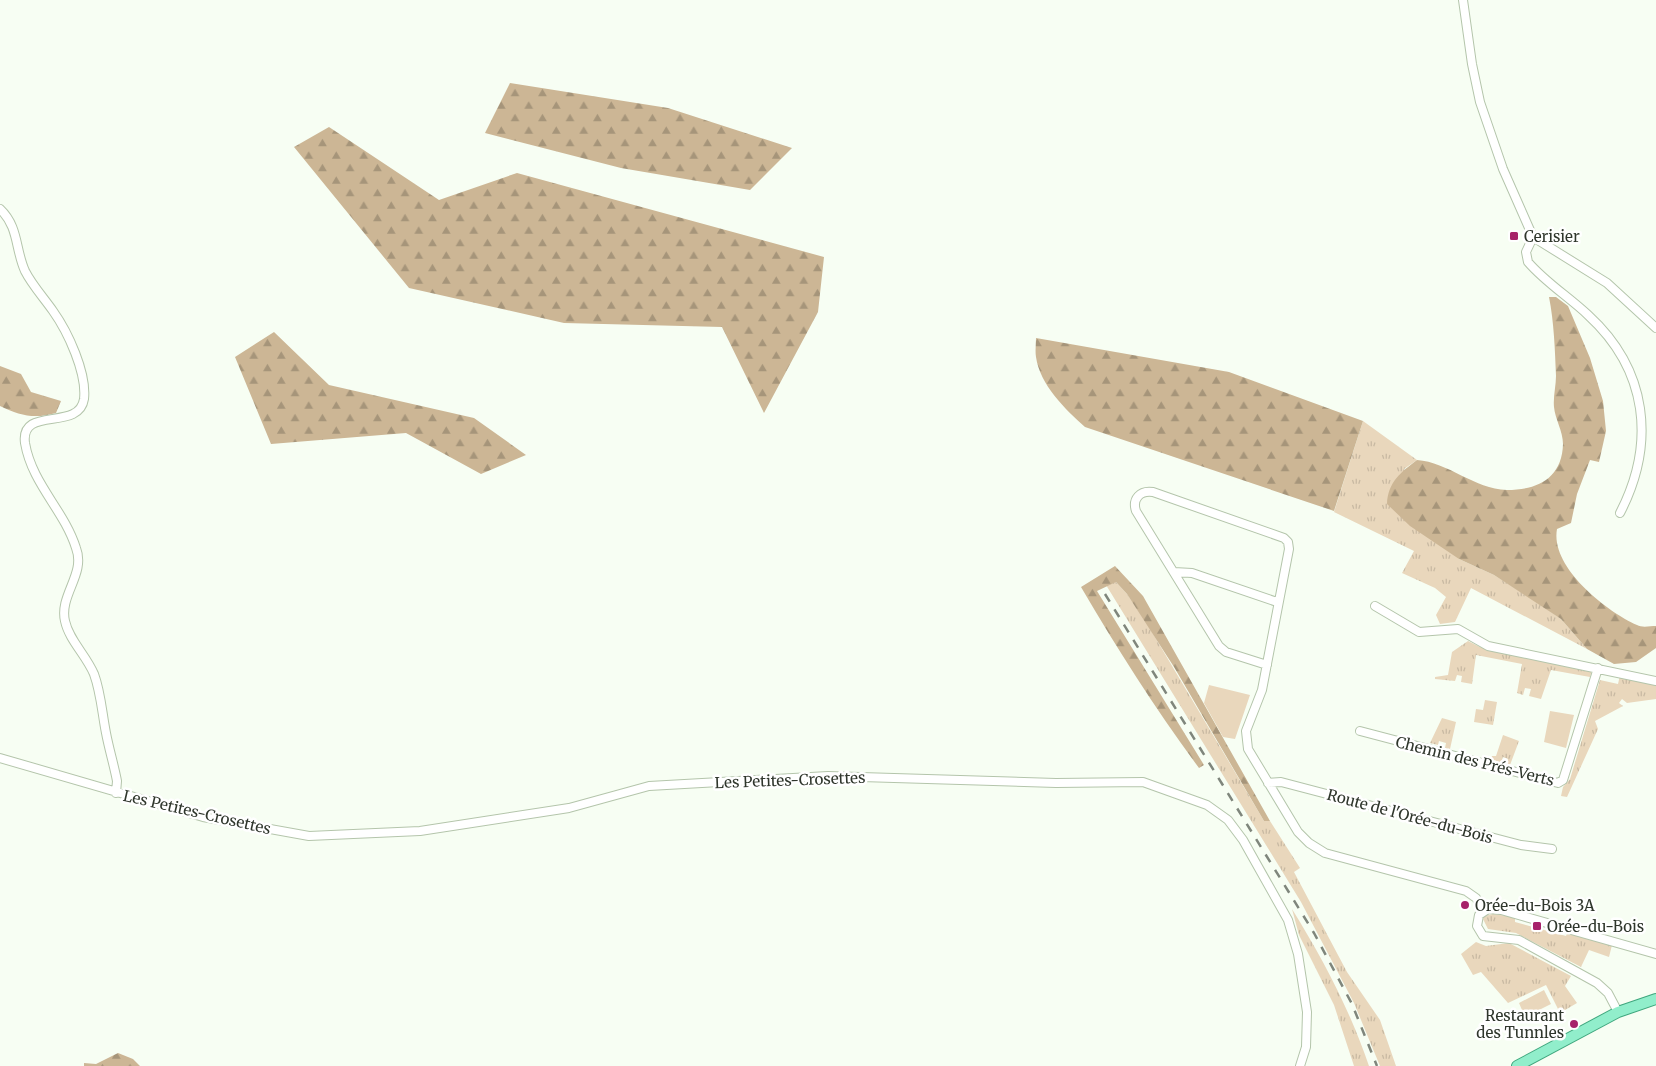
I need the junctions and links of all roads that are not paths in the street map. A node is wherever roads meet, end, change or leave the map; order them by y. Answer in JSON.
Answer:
{"nodes":[{"id":1,"x":1463,"y":0,"type":"edge"},
{"id":2,"x":0,"y":209,"type":"edge"},
{"id":3,"x":1533,"y":236,"type":"junction"},
{"id":4,"x":1656,"y":328,"type":"edge"},
{"id":5,"x":1620,"y":513,"type":"dead end"},
{"id":6,"x":1174,"y":572,"type":"junction"},
{"id":7,"x":1277,"y":602,"type":"junction"},
{"id":8,"x":1375,"y":606,"type":"dead end"},
{"id":9,"x":1267,"y":666,"type":"junction"},
{"id":10,"x":1598,"y":668,"type":"junction"},
{"id":11,"x":1656,"y":681,"type":"edge"},
{"id":12,"x":1360,"y":731,"type":"dead end"},
{"id":13,"x":0,"y":758,"type":"edge"},
{"id":14,"x":1268,"y":783,"type":"junction"},
{"id":15,"x":116,"y":793,"type":"junction"},
{"id":16,"x":1552,"y":849,"type":"dead end"},
{"id":17,"x":1484,"y":910,"type":"junction"},
{"id":18,"x":1656,"y":954,"type":"edge"},
{"id":19,"x":1656,"y":999,"type":"edge"},
{"id":20,"x":1618,"y":1012,"type":"junction"},
{"id":21,"x":1300,"y":1066,"type":"edge"},
{"id":22,"x":1517,"y":1066,"type":"edge"}],
"edges":[{"from":1,"to":3,"type":"street"},
{"from":2,"to":15,"type":"street","name":"Les Petites-Crosettes"},
{"from":3,"to":4,"type":"street"},
{"from":3,"to":5,"type":"street"},
{"from":6,"to":7,"type":"street"},
{"from":6,"to":7,"type":"street"},
{"from":6,"to":9,"type":"street"},
{"from":7,"to":9,"type":"street"},
{"from":8,"to":10,"type":"street"},
{"from":9,"to":14,"type":"street"},
{"from":10,"to":11,"type":"street"},
{"from":10,"to":12,"type":"street","name":"Chemin des Prés-Verts"},
{"from":13,"to":15,"type":"street","name":"Les Petites-Crosettes"},
{"from":14,"to":16,"type":"street","name":"Route de l'Orée-du-Bois"},
{"from":14,"to":17,"type":"street"},
{"from":15,"to":21,"type":"street","name":"Les Petites-Crosettes"},
{"from":17,"to":18,"type":"street"},
{"from":17,"to":20,"type":"street"},
{"from":19,"to":20,"type":"main road"},
{"from":20,"to":22,"type":"main road"}]}
